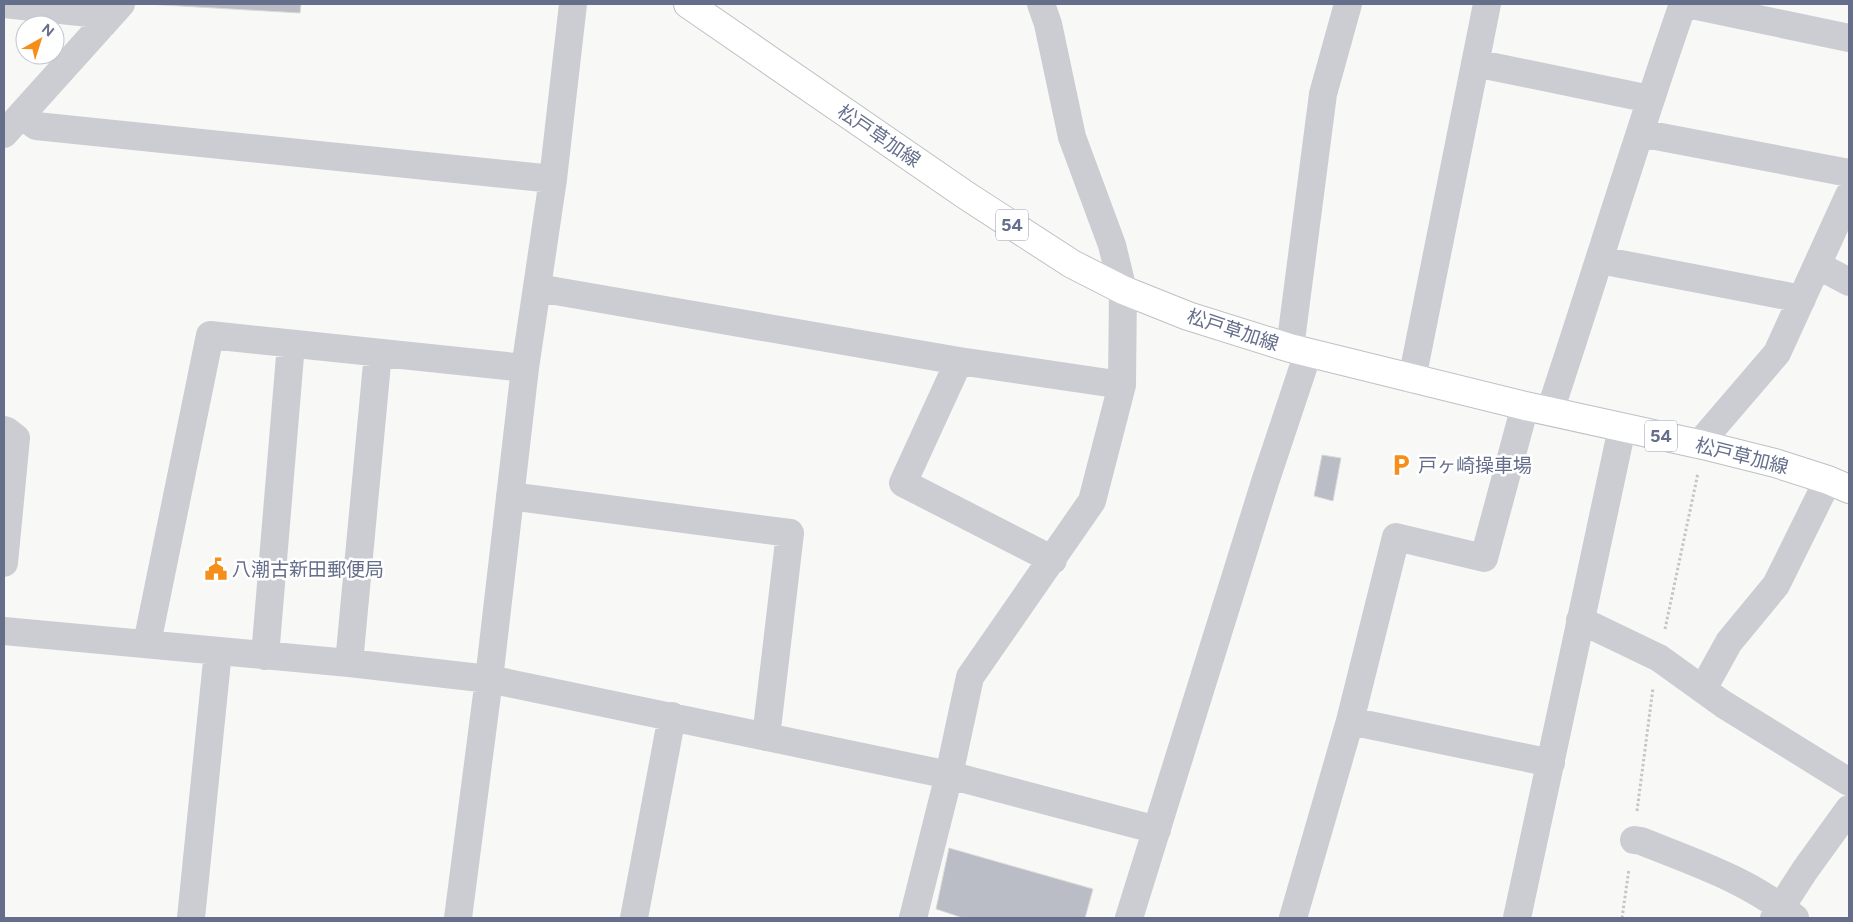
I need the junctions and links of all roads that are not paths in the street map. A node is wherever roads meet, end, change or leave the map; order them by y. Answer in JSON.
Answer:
{"nodes":[{"id":1,"x":4,"y":4,"type":"edge"},
{"id":2,"x":121,"y":4,"type":"edge"},
{"id":3,"x":573,"y":4,"type":"edge"},
{"id":4,"x":688,"y":4,"type":"edge"},
{"id":5,"x":1041,"y":4,"type":"edge"},
{"id":6,"x":1348,"y":4,"type":"edge"},
{"id":7,"x":1487,"y":4,"type":"edge"},
{"id":8,"x":1683,"y":4,"type":"edge"},
{"id":9,"x":1687,"y":4,"type":"edge"},
{"id":10,"x":103,"y":24,"type":"junction"},
{"id":11,"x":1849,"y":38,"type":"edge"},
{"id":12,"x":1475,"y":63,"type":"junction"},
{"id":13,"x":1650,"y":99,"type":"junction"},
{"id":14,"x":13,"y":124,"type":"edge"},
{"id":15,"x":1640,"y":133,"type":"junction"},
{"id":16,"x":1849,"y":173,"type":"edge"},
{"id":17,"x":553,"y":179,"type":"junction"},
{"id":18,"x":1849,"y":195,"type":"edge"},
{"id":19,"x":1600,"y":260,"type":"junction"},
{"id":20,"x":1817,"y":265,"type":"junction"},
{"id":21,"x":1849,"y":282,"type":"edge"},
{"id":22,"x":538,"y":288,"type":"junction"},
{"id":23,"x":1123,"y":290,"type":"junction"},
{"id":24,"x":1802,"y":299,"type":"junction"},
{"id":25,"x":291,"y":344,"type":"junction"},
{"id":26,"x":1299,"y":351,"type":"junction"},
{"id":27,"x":378,"y":353,"type":"junction"},
{"id":28,"x":959,"y":361,"type":"junction"},
{"id":29,"x":525,"y":368,"type":"junction"},
{"id":30,"x":1412,"y":379,"type":"junction"},
{"id":31,"x":1122,"y":385,"type":"junction"},
{"id":32,"x":1538,"y":409,"type":"junction"},
{"id":33,"x":1622,"y":428,"type":"junction"},
{"id":34,"x":4,"y":430,"type":"edge"},
{"id":35,"x":1699,"y":444,"type":"junction"},
{"id":36,"x":1839,"y":484,"type":"edge"},
{"id":37,"x":510,"y":496,"type":"junction"},
{"id":38,"x":1053,"y":560,"type":"junction"},
{"id":39,"x":4,"y":563,"type":"edge"},
{"id":40,"x":1580,"y":620,"type":"junction"},
{"id":41,"x":4,"y":631,"type":"edge"},
{"id":42,"x":147,"y":643,"type":"junction"},
{"id":43,"x":218,"y":651,"type":"junction"},
{"id":44,"x":264,"y":656,"type":"junction"},
{"id":45,"x":348,"y":663,"type":"junction"},
{"id":46,"x":489,"y":679,"type":"junction"},
{"id":47,"x":1703,"y":689,"type":"junction"},
{"id":48,"x":672,"y":716,"type":"junction"},
{"id":49,"x":1350,"y":721,"type":"junction"},
{"id":50,"x":766,"y":737,"type":"junction"},
{"id":51,"x":1551,"y":763,"type":"junction"},
{"id":52,"x":949,"y":775,"type":"junction"},
{"id":53,"x":1849,"y":782,"type":"edge"},
{"id":54,"x":1849,"y":809,"type":"edge"},
{"id":55,"x":1157,"y":830,"type":"junction"},
{"id":56,"x":1634,"y":840,"type":"dead end"},
{"id":57,"x":1784,"y":915,"type":"edge"},
{"id":58,"x":191,"y":918,"type":"edge"},
{"id":59,"x":458,"y":918,"type":"edge"},
{"id":60,"x":634,"y":918,"type":"edge"},
{"id":61,"x":913,"y":918,"type":"edge"},
{"id":62,"x":1129,"y":918,"type":"edge"},
{"id":63,"x":1294,"y":918,"type":"edge"},
{"id":64,"x":1517,"y":918,"type":"edge"}],
"edges":[{"from":1,"to":10,"type":"street"},
{"from":2,"to":10,"type":"street"},
{"from":3,"to":17,"type":"street"},
{"from":4,"to":23,"type":"main road","name":"松戸草加線","number":"54"},
{"from":5,"to":23,"type":"street"},
{"from":6,"to":26,"type":"street"},
{"from":7,"to":12,"type":"street"},
{"from":8,"to":13,"type":"street"},
{"from":9,"to":11,"type":"street"},
{"from":10,"to":14,"type":"street"},
{"from":12,"to":13,"type":"street"},
{"from":12,"to":30,"type":"street"},
{"from":13,"to":15,"type":"street"},
{"from":14,"to":17,"type":"street"},
{"from":15,"to":16,"type":"street"},
{"from":15,"to":19,"type":"street"},
{"from":17,"to":22,"type":"street"},
{"from":18,"to":20,"type":"street"},
{"from":19,"to":24,"type":"street"},
{"from":19,"to":32,"type":"street"},
{"from":20,"to":21,"type":"street"},
{"from":20,"to":24,"type":"street"},
{"from":22,"to":28,"type":"street"},
{"from":22,"to":29,"type":"street"},
{"from":23,"to":26,"type":"main road","name":"松戸草加線","number":"54"},
{"from":23,"to":31,"type":"street"},
{"from":24,"to":35,"type":"street"},
{"from":25,"to":27,"type":"street"},
{"from":25,"to":42,"type":"street"},
{"from":25,"to":44,"type":"street"},
{"from":26,"to":30,"type":"main road","name":"松戸草加線","number":"54"},
{"from":26,"to":55,"type":"street"},
{"from":27,"to":29,"type":"street"},
{"from":27,"to":45,"type":"street"},
{"from":28,"to":31,"type":"street"},
{"from":28,"to":38,"type":"street"},
{"from":29,"to":37,"type":"street"},
{"from":30,"to":32,"type":"main road","name":"松戸草加線","number":"54"},
{"from":31,"to":38,"type":"street"},
{"from":32,"to":33,"type":"main road","name":"松戸草加線","number":"54"},
{"from":32,"to":49,"type":"street"},
{"from":33,"to":35,"type":"main road","name":"松戸草加線","number":"54"},
{"from":33,"to":40,"type":"street"},
{"from":34,"to":39,"type":"street"},
{"from":35,"to":36,"type":"main road","name":"松戸草加線","number":"54"},
{"from":36,"to":47,"type":"street"},
{"from":37,"to":46,"type":"street"},
{"from":37,"to":50,"type":"street"},
{"from":38,"to":52,"type":"street"},
{"from":40,"to":47,"type":"street"},
{"from":40,"to":51,"type":"street"},
{"from":41,"to":42,"type":"street"},
{"from":42,"to":43,"type":"street"},
{"from":43,"to":44,"type":"street"},
{"from":43,"to":58,"type":"street"},
{"from":44,"to":45,"type":"street"},
{"from":45,"to":46,"type":"street"},
{"from":46,"to":48,"type":"street"},
{"from":46,"to":59,"type":"street"},
{"from":47,"to":53,"type":"street"},
{"from":48,"to":50,"type":"street"},
{"from":48,"to":60,"type":"street"},
{"from":49,"to":51,"type":"street"},
{"from":49,"to":63,"type":"street"},
{"from":50,"to":52,"type":"street"},
{"from":51,"to":64,"type":"street"},
{"from":52,"to":55,"type":"street"},
{"from":52,"to":61,"type":"street"},
{"from":54,"to":57,"type":"street"},
{"from":55,"to":62,"type":"street"},
{"from":56,"to":57,"type":"street"}]}
